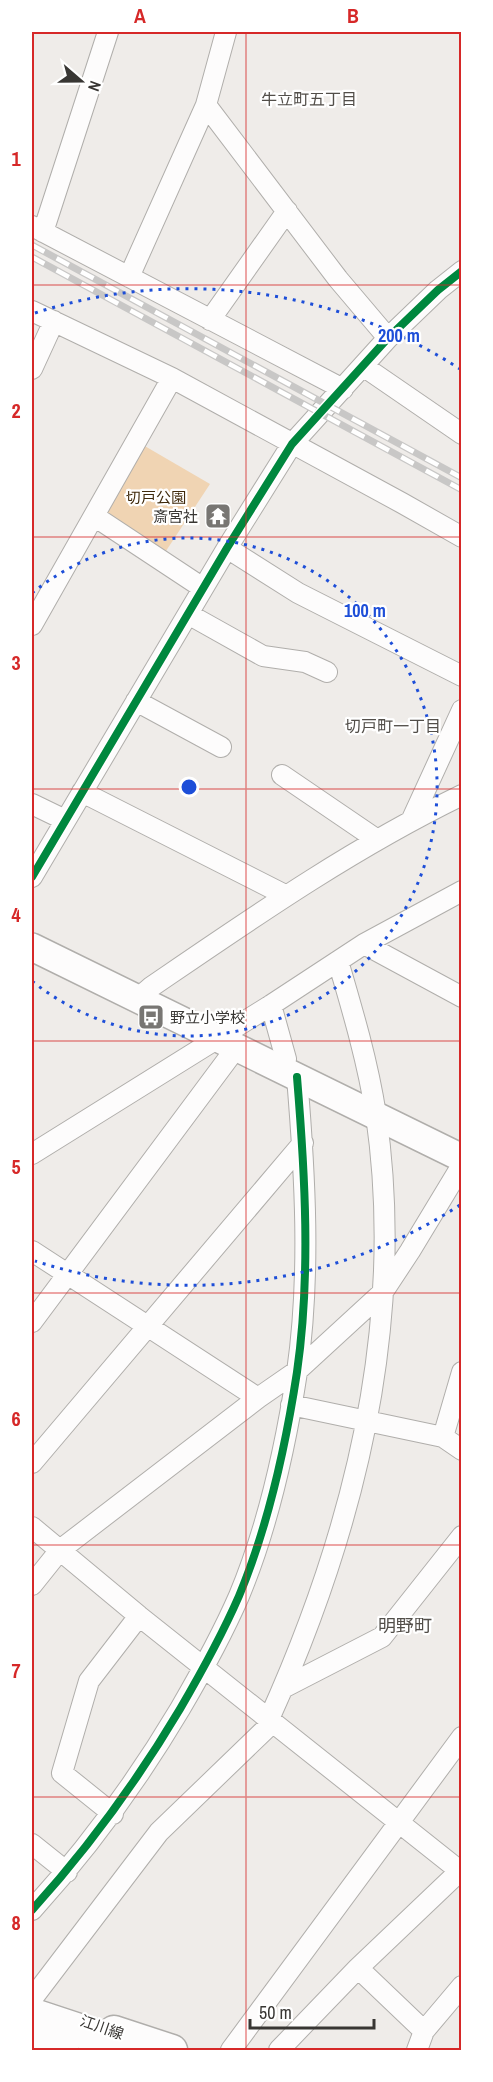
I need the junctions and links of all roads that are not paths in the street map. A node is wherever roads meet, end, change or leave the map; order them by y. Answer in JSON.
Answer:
{"nodes":[{"id":1,"x":108,"y":32,"type":"edge"},
{"id":2,"x":226,"y":32,"type":"edge"},
{"id":3,"x":206,"y":105,"type":"junction"},
{"id":4,"x":286,"y":211,"type":"junction"},
{"id":5,"x":37,"y":229,"type":"edge"},
{"id":6,"x":462,"y":271,"type":"edge"},
{"id":7,"x":129,"y":277,"type":"junction"},
{"id":8,"x":32,"y":311,"type":"edge"},
{"id":9,"x":210,"y":320,"type":"junction"},
{"id":10,"x":54,"y":321,"type":"junction"},
{"id":11,"x":388,"y":338,"type":"junction"},
{"id":12,"x":363,"y":366,"type":"junction"},
{"id":13,"x":32,"y":369,"type":"edge"},
{"id":14,"x":172,"y":378,"type":"junction"},
{"id":15,"x":343,"y":389,"type":"junction"},
{"id":16,"x":462,"y":434,"type":"edge"},
{"id":17,"x":292,"y":444,"type":"junction"},
{"id":18,"x":94,"y":516,"type":"junction"},
{"id":19,"x":462,"y":537,"type":"edge"},
{"id":20,"x":227,"y":548,"type":"junction"},
{"id":21,"x":203,"y":588,"type":"junction"},
{"id":22,"x":188,"y":614,"type":"junction"},
{"id":23,"x":32,"y":625,"type":"edge"},
{"id":24,"x":327,"y":672,"type":"dead end"},
{"id":25,"x":462,"y":676,"type":"edge"},
{"id":26,"x":136,"y":701,"type":"junction"},
{"id":27,"x":462,"y":710,"type":"edge"},
{"id":28,"x":221,"y":747,"type":"dead end"},
{"id":29,"x":282,"y":775,"type":"dead end"},
{"id":30,"x":82,"y":792,"type":"junction"},
{"id":31,"x":462,"y":795,"type":"edge"},
{"id":32,"x":32,"y":804,"type":"edge"},
{"id":33,"x":412,"y":819,"type":"junction"},
{"id":34,"x":65,"y":820,"type":"junction"},
{"id":35,"x":376,"y":839,"type":"junction"},
{"id":36,"x":32,"y":877,"type":"edge"},
{"id":37,"x":462,"y":891,"type":"edge"},
{"id":38,"x":285,"y":895,"type":"junction"},
{"id":39,"x":364,"y":944,"type":"junction"},
{"id":40,"x":32,"y":947,"type":"edge"},
{"id":41,"x":338,"y":961,"type":"junction"},
{"id":42,"x":462,"y":997,"type":"edge"},
{"id":43,"x":137,"y":999,"type":"junction"},
{"id":44,"x":272,"y":1005,"type":"junction"},
{"id":45,"x":227,"y":1043,"type":"junction"},
{"id":46,"x":289,"y":1073,"type":"junction"},
{"id":47,"x":376,"y":1116,"type":"junction"},
{"id":48,"x":303,"y":1143,"type":"junction"},
{"id":49,"x":32,"y":1154,"type":"edge"},
{"id":50,"x":462,"y":1158,"type":"edge"},
{"id":51,"x":462,"y":1165,"type":"edge"},
{"id":52,"x":32,"y":1251,"type":"edge"},
{"id":53,"x":67,"y":1274,"type":"junction"},
{"id":54,"x":383,"y":1292,"type":"junction"},
{"id":55,"x":32,"y":1322,"type":"edge"},
{"id":56,"x":147,"y":1326,"type":"junction"},
{"id":57,"x":297,"y":1371,"type":"junction"},
{"id":58,"x":462,"y":1372,"type":"edge"},
{"id":59,"x":258,"y":1398,"type":"junction"},
{"id":60,"x":291,"y":1405,"type":"junction"},
{"id":61,"x":368,"y":1421,"type":"junction"},
{"id":62,"x":443,"y":1437,"type":"junction"},
{"id":63,"x":462,"y":1450,"type":"edge"},
{"id":64,"x":32,"y":1463,"type":"edge"},
{"id":65,"x":32,"y":1527,"type":"edge"},
{"id":66,"x":462,"y":1536,"type":"edge"},
{"id":67,"x":60,"y":1550,"type":"junction"},
{"id":68,"x":32,"y":1585,"type":"edge"},
{"id":69,"x":139,"y":1616,"type":"junction"},
{"id":70,"x":204,"y":1668,"type":"junction"},
{"id":71,"x":283,"y":1688,"type":"junction"},
{"id":72,"x":271,"y":1721,"type":"junction"},
{"id":73,"x":462,"y":1737,"type":"edge"},
{"id":74,"x":113,"y":1814,"type":"junction"},
{"id":75,"x":398,"y":1822,"type":"junction"},
{"id":76,"x":32,"y":1844,"type":"edge"},
{"id":77,"x":461,"y":1870,"type":"edge"},
{"id":78,"x":66,"y":1872,"type":"junction"},
{"id":79,"x":32,"y":1910,"type":"edge"},
{"id":80,"x":358,"y":1968,"type":"junction"},
{"id":81,"x":462,"y":1986,"type":"edge"},
{"id":82,"x":32,"y":2001,"type":"edge"},
{"id":83,"x":32,"y":2015,"type":"edge"},
{"id":84,"x":424,"y":2031,"type":"junction"},
{"id":85,"x":32,"y":2040,"type":"edge"},
{"id":86,"x":62,"y":2050,"type":"edge"},
{"id":87,"x":138,"y":2050,"type":"edge"},
{"id":88,"x":172,"y":2050,"type":"edge"},
{"id":89,"x":231,"y":2050,"type":"edge"},
{"id":90,"x":279,"y":2050,"type":"edge"},
{"id":91,"x":417,"y":2050,"type":"edge"}],
"edges":[{"from":1,"to":5,"type":"street"},
{"from":2,"to":3,"type":"street"},
{"from":3,"to":4,"type":"street"},
{"from":3,"to":7,"type":"street"},
{"from":4,"to":9,"type":"street"},
{"from":4,"to":11,"type":"street"},
{"from":5,"to":7,"type":"street"},
{"from":6,"to":11,"type":"street"},
{"from":7,"to":9,"type":"street"},
{"from":8,"to":10,"type":"street"},
{"from":9,"to":15,"type":"street"},
{"from":10,"to":13,"type":"street"},
{"from":10,"to":14,"type":"street"},
{"from":11,"to":12,"type":"street"},
{"from":12,"to":15,"type":"street"},
{"from":12,"to":16,"type":"street"},
{"from":14,"to":17,"type":"street"},
{"from":14,"to":18,"type":"street"},
{"from":15,"to":17,"type":"street"},
{"from":17,"to":19,"type":"street"},
{"from":17,"to":20,"type":"street"},
{"from":18,"to":21,"type":"street"},
{"from":18,"to":23,"type":"street"},
{"from":20,"to":21,"type":"street"},
{"from":20,"to":25,"type":"street"},
{"from":21,"to":22,"type":"street"},
{"from":22,"to":24,"type":"street"},
{"from":22,"to":26,"type":"street"},
{"from":26,"to":28,"type":"street"},
{"from":26,"to":30,"type":"street"},
{"from":27,"to":33,"type":"street"},
{"from":29,"to":35,"type":"street"},
{"from":30,"to":34,"type":"street"},
{"from":30,"to":38,"type":"street"},
{"from":31,"to":33,"type":"street"},
{"from":32,"to":34,"type":"street"},
{"from":33,"to":35,"type":"street"},
{"from":34,"to":36,"type":"street"},
{"from":35,"to":38,"type":"street"},
{"from":37,"to":39,"type":"street"},
{"from":38,"to":43,"type":"street"},
{"from":39,"to":41,"type":"street"},
{"from":39,"to":42,"type":"street"},
{"from":40,"to":43,"type":"street"},
{"from":41,"to":44,"type":"street"},
{"from":41,"to":47,"type":"street"},
{"from":43,"to":45,"type":"street"},
{"from":44,"to":45,"type":"street"},
{"from":44,"to":46,"type":"street"},
{"from":45,"to":46,"type":"street"},
{"from":45,"to":49,"type":"street"},
{"from":45,"to":53,"type":"street"},
{"from":46,"to":47,"type":"street"},
{"from":46,"to":48,"type":"street"},
{"from":47,"to":50,"type":"street"},
{"from":47,"to":54,"type":"street"},
{"from":48,"to":56,"type":"street"},
{"from":48,"to":57,"type":"street"},
{"from":51,"to":54,"type":"street"},
{"from":52,"to":53,"type":"street"},
{"from":53,"to":55,"type":"street"},
{"from":53,"to":56,"type":"street"},
{"from":54,"to":57,"type":"street"},
{"from":54,"to":61,"type":"street"},
{"from":56,"to":59,"type":"street"},
{"from":56,"to":64,"type":"street"},
{"from":57,"to":59,"type":"street"},
{"from":57,"to":60,"type":"street"},
{"from":58,"to":62,"type":"street"},
{"from":59,"to":67,"type":"street"},
{"from":60,"to":61,"type":"street"},
{"from":60,"to":70,"type":"street"},
{"from":61,"to":62,"type":"street"},
{"from":61,"to":71,"type":"street"},
{"from":62,"to":63,"type":"street"},
{"from":65,"to":67,"type":"street"},
{"from":66,"to":71,"type":"street"},
{"from":67,"to":68,"type":"street"},
{"from":67,"to":69,"type":"street"},
{"from":69,"to":70,"type":"street"},
{"from":69,"to":74,"type":"street"},
{"from":70,"to":72,"type":"street"},
{"from":70,"to":74,"type":"street"},
{"from":71,"to":72,"type":"street"},
{"from":72,"to":75,"type":"street"},
{"from":72,"to":82,"type":"street"},
{"from":73,"to":75,"type":"street"},
{"from":74,"to":78,"type":"street"},
{"from":75,"to":77,"type":"street"},
{"from":75,"to":89,"type":"street"},
{"from":76,"to":78,"type":"street"},
{"from":77,"to":80,"type":"street"},
{"from":78,"to":79,"type":"street"},
{"from":80,"to":84,"type":"street"},
{"from":80,"to":90,"type":"street"},
{"from":81,"to":84,"type":"street"},
{"from":82,"to":88,"type":"main road","name":"江川線"},
{"from":83,"to":87,"type":"highway"},
{"from":84,"to":91,"type":"street"},
{"from":85,"to":86,"type":"highway"}]}
